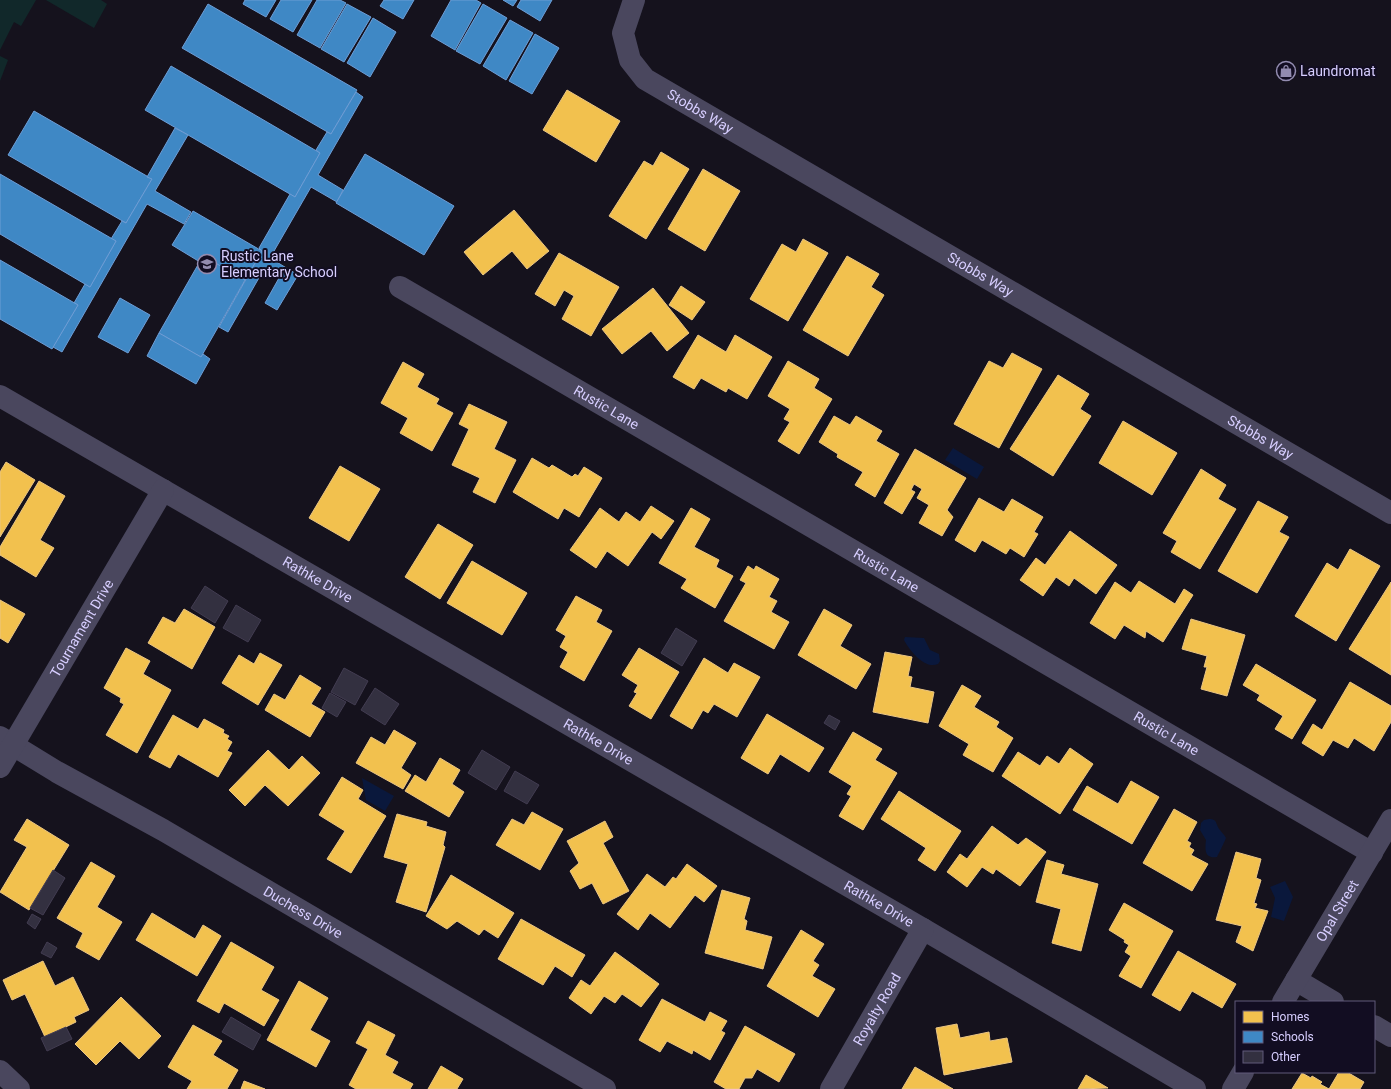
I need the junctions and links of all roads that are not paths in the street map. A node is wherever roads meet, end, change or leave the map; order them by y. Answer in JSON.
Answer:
{"nodes":[{"id":1,"x":634,"y":0,"type":"edge"},
{"id":2,"x":400,"y":287,"type":"dead end"},
{"id":3,"x":0,"y":396,"type":"edge"},
{"id":4,"x":163,"y":490,"type":"junction"},
{"id":5,"x":1391,"y":513,"type":"edge"},
{"id":6,"x":7,"y":741,"type":"edge"},
{"id":7,"x":0,"y":767,"type":"edge"},
{"id":8,"x":1391,"y":820,"type":"edge"},
{"id":9,"x":1372,"y":853,"type":"junction"},
{"id":10,"x":923,"y":929,"type":"junction"},
{"id":11,"x":1296,"y":980,"type":"junction"},
{"id":12,"x":1284,"y":1001,"type":"edge"},
{"id":13,"x":1331,"y":1001,"type":"edge"},
{"id":14,"x":1375,"y":1027,"type":"edge"},
{"id":15,"x":1391,"y":1036,"type":"edge"},
{"id":16,"x":0,"y":1071,"type":"edge"},
{"id":17,"x":1242,"y":1073,"type":"edge"},
{"id":18,"x":19,"y":1089,"type":"edge"},
{"id":19,"x":605,"y":1089,"type":"edge"},
{"id":20,"x":831,"y":1089,"type":"edge"},
{"id":21,"x":1195,"y":1089,"type":"edge"},
{"id":22,"x":1233,"y":1089,"type":"edge"}],
"edges":[{"from":1,"to":5,"type":"street","name":"Stobbs Way"},
{"from":2,"to":9,"type":"street","name":"Rustic Lane"},
{"from":3,"to":4,"type":"street","name":"Rathke Drive"},
{"from":4,"to":6,"type":"street","name":"Tournament Drive"},
{"from":4,"to":10,"type":"street","name":"Rathke Drive"},
{"from":6,"to":7,"type":"street","name":"Tournament Drive"},
{"from":6,"to":19,"type":"street","name":"Duchess Drive"},
{"from":8,"to":9,"type":"street","name":"Opal Street"},
{"from":9,"to":11,"type":"street","name":"Opal Street"},
{"from":10,"to":20,"type":"street","name":"Royalty Road"},
{"from":10,"to":21,"type":"street","name":"Rathke Drive"},
{"from":11,"to":12,"type":"street","name":"Opal Street"},
{"from":11,"to":13,"type":"street"},
{"from":14,"to":15,"type":"street"},
{"from":16,"to":18,"type":"street"},
{"from":17,"to":22,"type":"street"}]}
